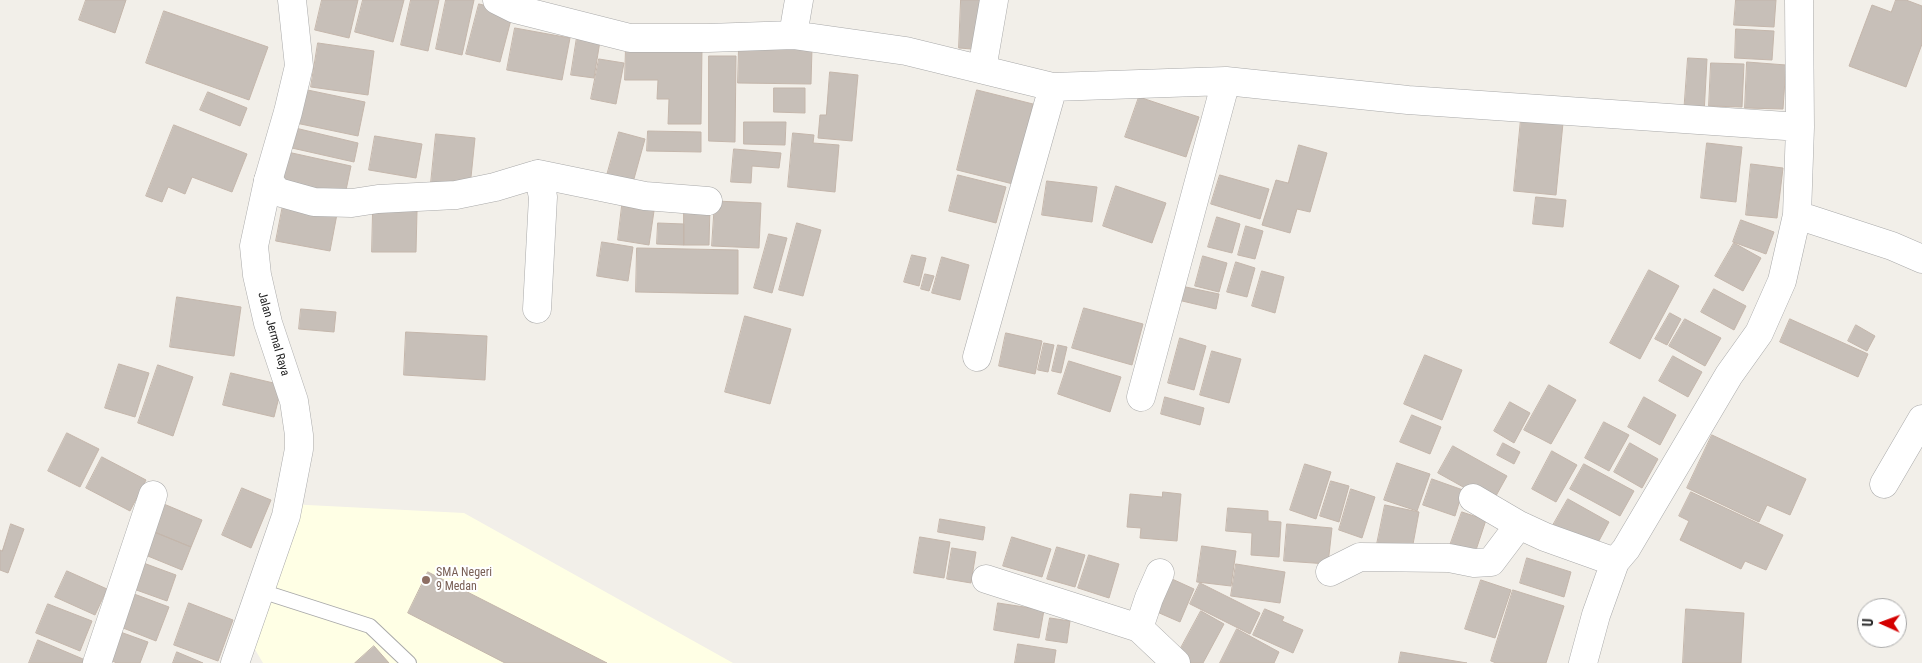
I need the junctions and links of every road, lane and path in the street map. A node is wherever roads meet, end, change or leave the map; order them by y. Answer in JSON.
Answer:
{"nodes":[{"id":1,"x":496,"y":0,"type":"edge"},
{"id":2,"x":799,"y":0,"type":"edge"},
{"id":3,"x":994,"y":0,"type":"edge"},
{"id":4,"x":1799,"y":0,"type":"edge"},
{"id":5,"x":287,"y":2,"type":"edge"},
{"id":6,"x":793,"y":35,"type":"junction"},
{"id":7,"x":982,"y":69,"type":"junction"},
{"id":8,"x":1226,"y":81,"type":"junction"},
{"id":9,"x":1053,"y":87,"type":"junction"},
{"id":10,"x":1800,"y":127,"type":"junction"},
{"id":11,"x":538,"y":174,"type":"junction"},
{"id":12,"x":268,"y":182,"type":"junction"},
{"id":13,"x":708,"y":200,"type":"dead end"},
{"id":14,"x":1797,"y":215,"type":"junction"},
{"id":15,"x":1922,"y":259,"type":"edge"},
{"id":16,"x":537,"y":309,"type":"dead end"},
{"id":17,"x":977,"y":357,"type":"dead end"},
{"id":18,"x":1141,"y":397,"type":"dead end"},
{"id":19,"x":1922,"y":418,"type":"edge"},
{"id":20,"x":1884,"y":484,"type":"dead end"},
{"id":21,"x":153,"y":495,"type":"dead end"},
{"id":22,"x":1473,"y":498,"type":"dead end"},
{"id":23,"x":1519,"y":525,"type":"junction"},
{"id":24,"x":1616,"y":562,"type":"junction"},
{"id":25,"x":1330,"y":572,"type":"dead end"},
{"id":26,"x":1160,"y":573,"type":"dead end"},
{"id":27,"x":986,"y":579,"type":"dead end"},
{"id":28,"x":260,"y":591,"type":"junction"},
{"id":29,"x":1139,"y":628,"type":"junction"},
{"id":30,"x":97,"y":663,"type":"edge"},
{"id":31,"x":235,"y":663,"type":"edge"},
{"id":32,"x":409,"y":663,"type":"edge"},
{"id":33,"x":1176,"y":663,"type":"edge"},
{"id":34,"x":1583,"y":663,"type":"edge"}],
"edges":[{"from":1,"to":6,"type":"street"},
{"from":2,"to":6,"type":"street"},
{"from":3,"to":7,"type":"street"},
{"from":4,"to":10,"type":"street"},
{"from":5,"to":12,"type":"street","name":"Jalan Jermal Raya"},
{"from":6,"to":7,"type":"street"},
{"from":7,"to":9,"type":"street"},
{"from":8,"to":9,"type":"street"},
{"from":8,"to":10,"type":"street"},
{"from":8,"to":18,"type":"street"},
{"from":9,"to":17,"type":"street"},
{"from":10,"to":14,"type":"street"},
{"from":11,"to":12,"type":"street"},
{"from":11,"to":13,"type":"street"},
{"from":11,"to":16,"type":"street"},
{"from":12,"to":28,"type":"street","name":"Jalan Jermal Raya"},
{"from":14,"to":15,"type":"street"},
{"from":14,"to":24,"type":"street"},
{"from":19,"to":20,"type":"street"},
{"from":21,"to":30,"type":"street"},
{"from":22,"to":23,"type":"street"},
{"from":23,"to":24,"type":"street"},
{"from":23,"to":25,"type":"street"},
{"from":24,"to":34,"type":"street"},
{"from":26,"to":29,"type":"street"},
{"from":27,"to":29,"type":"street"},
{"from":28,"to":31,"type":"street","name":"Jalan Jermal Raya"},
{"from":28,"to":32,"type":"lane"},
{"from":29,"to":33,"type":"street"}]}
